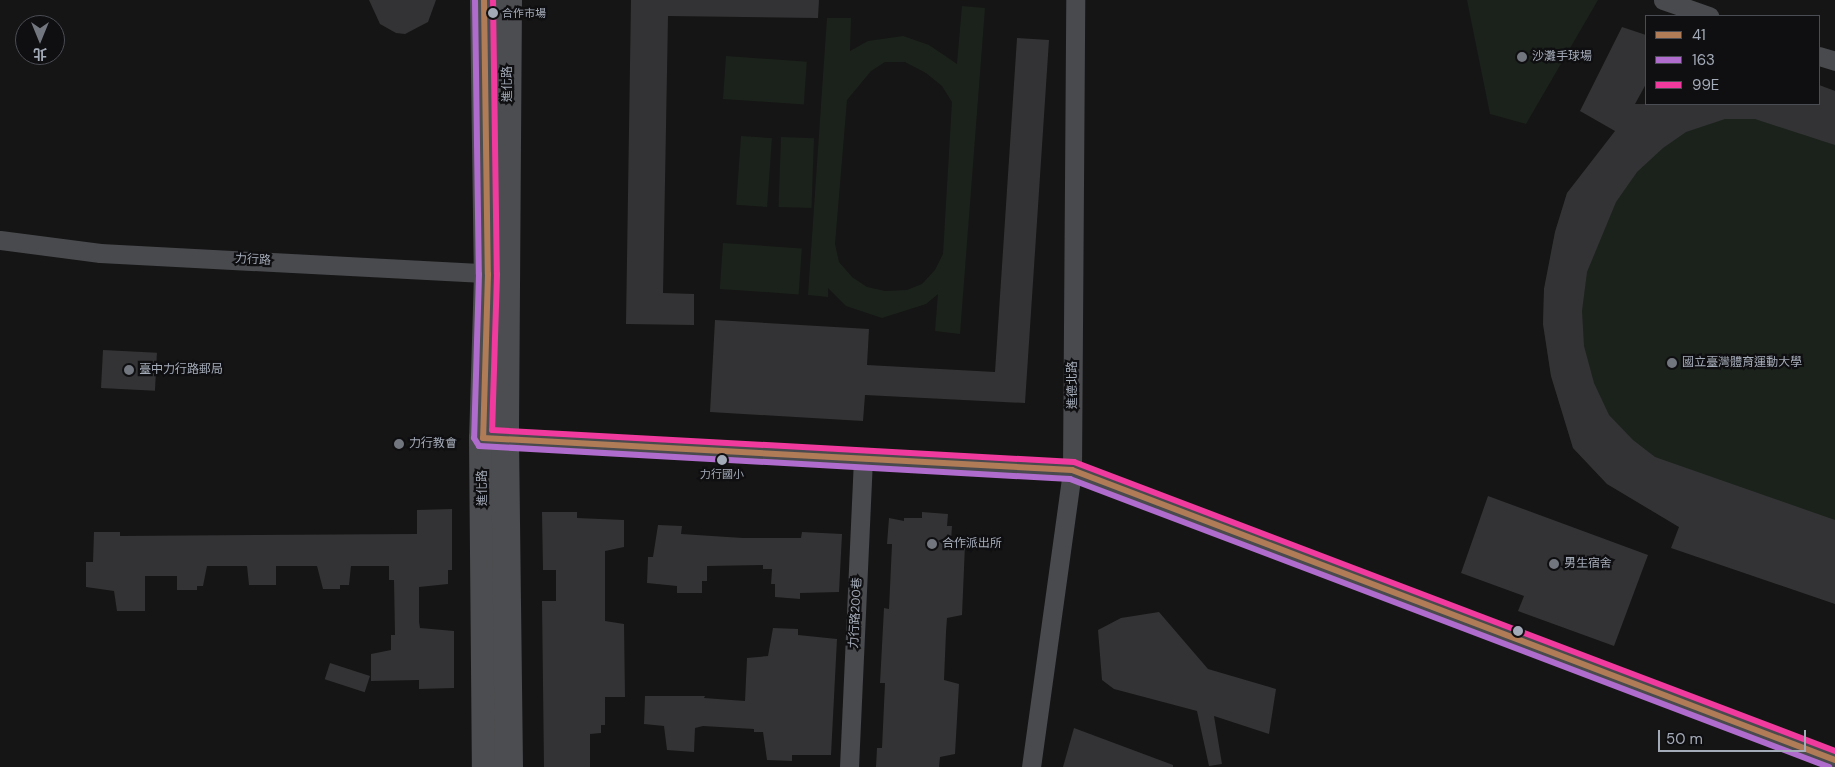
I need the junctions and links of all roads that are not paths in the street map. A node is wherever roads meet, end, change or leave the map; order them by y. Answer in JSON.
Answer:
{"nodes":[{"id":1,"x":484,"y":0,"type":"edge"},
{"id":2,"x":508,"y":0,"type":"edge"},
{"id":3,"x":1075,"y":0,"type":"edge"},
{"id":4,"x":1663,"y":0,"type":"edge"},
{"id":5,"x":1706,"y":15,"type":"edge"},
{"id":6,"x":1820,"y":56,"type":"edge"},
{"id":7,"x":1835,"y":61,"type":"edge"},
{"id":8,"x":0,"y":240,"type":"edge"},
{"id":9,"x":497,"y":274,"type":"junction"},
{"id":10,"x":494,"y":439,"type":"junction"},
{"id":11,"x":863,"y":458,"type":"junction"},
{"id":12,"x":1072,"y":470,"type":"junction"},
{"id":13,"x":1835,"y":760,"type":"edge"},
{"id":14,"x":486,"y":767,"type":"edge"},
{"id":15,"x":509,"y":767,"type":"edge"},
{"id":16,"x":849,"y":767,"type":"edge"},
{"id":17,"x":1031,"y":767,"type":"edge"}],
"edges":[{"from":1,"to":9,"type":"main road","name":"進化路"},
{"from":2,"to":9,"type":"main road","name":"進化路"},
{"from":3,"to":12,"type":"street","name":"進德北路"},
{"from":4,"to":5,"type":"street"},
{"from":6,"to":7,"type":"street"},
{"from":8,"to":9,"type":"street","name":"力行路"},
{"from":9,"to":10,"type":"main road","name":"進化路"},
{"from":10,"to":11,"type":"street"},
{"from":10,"to":14,"type":"main road","name":"進化路"},
{"from":10,"to":15,"type":"main road","name":"進化路"},
{"from":11,"to":12,"type":"street"},
{"from":11,"to":16,"type":"street","name":"力行路200巷"},
{"from":12,"to":13,"type":"street"},
{"from":12,"to":17,"type":"street","name":"進德北路"}]}
